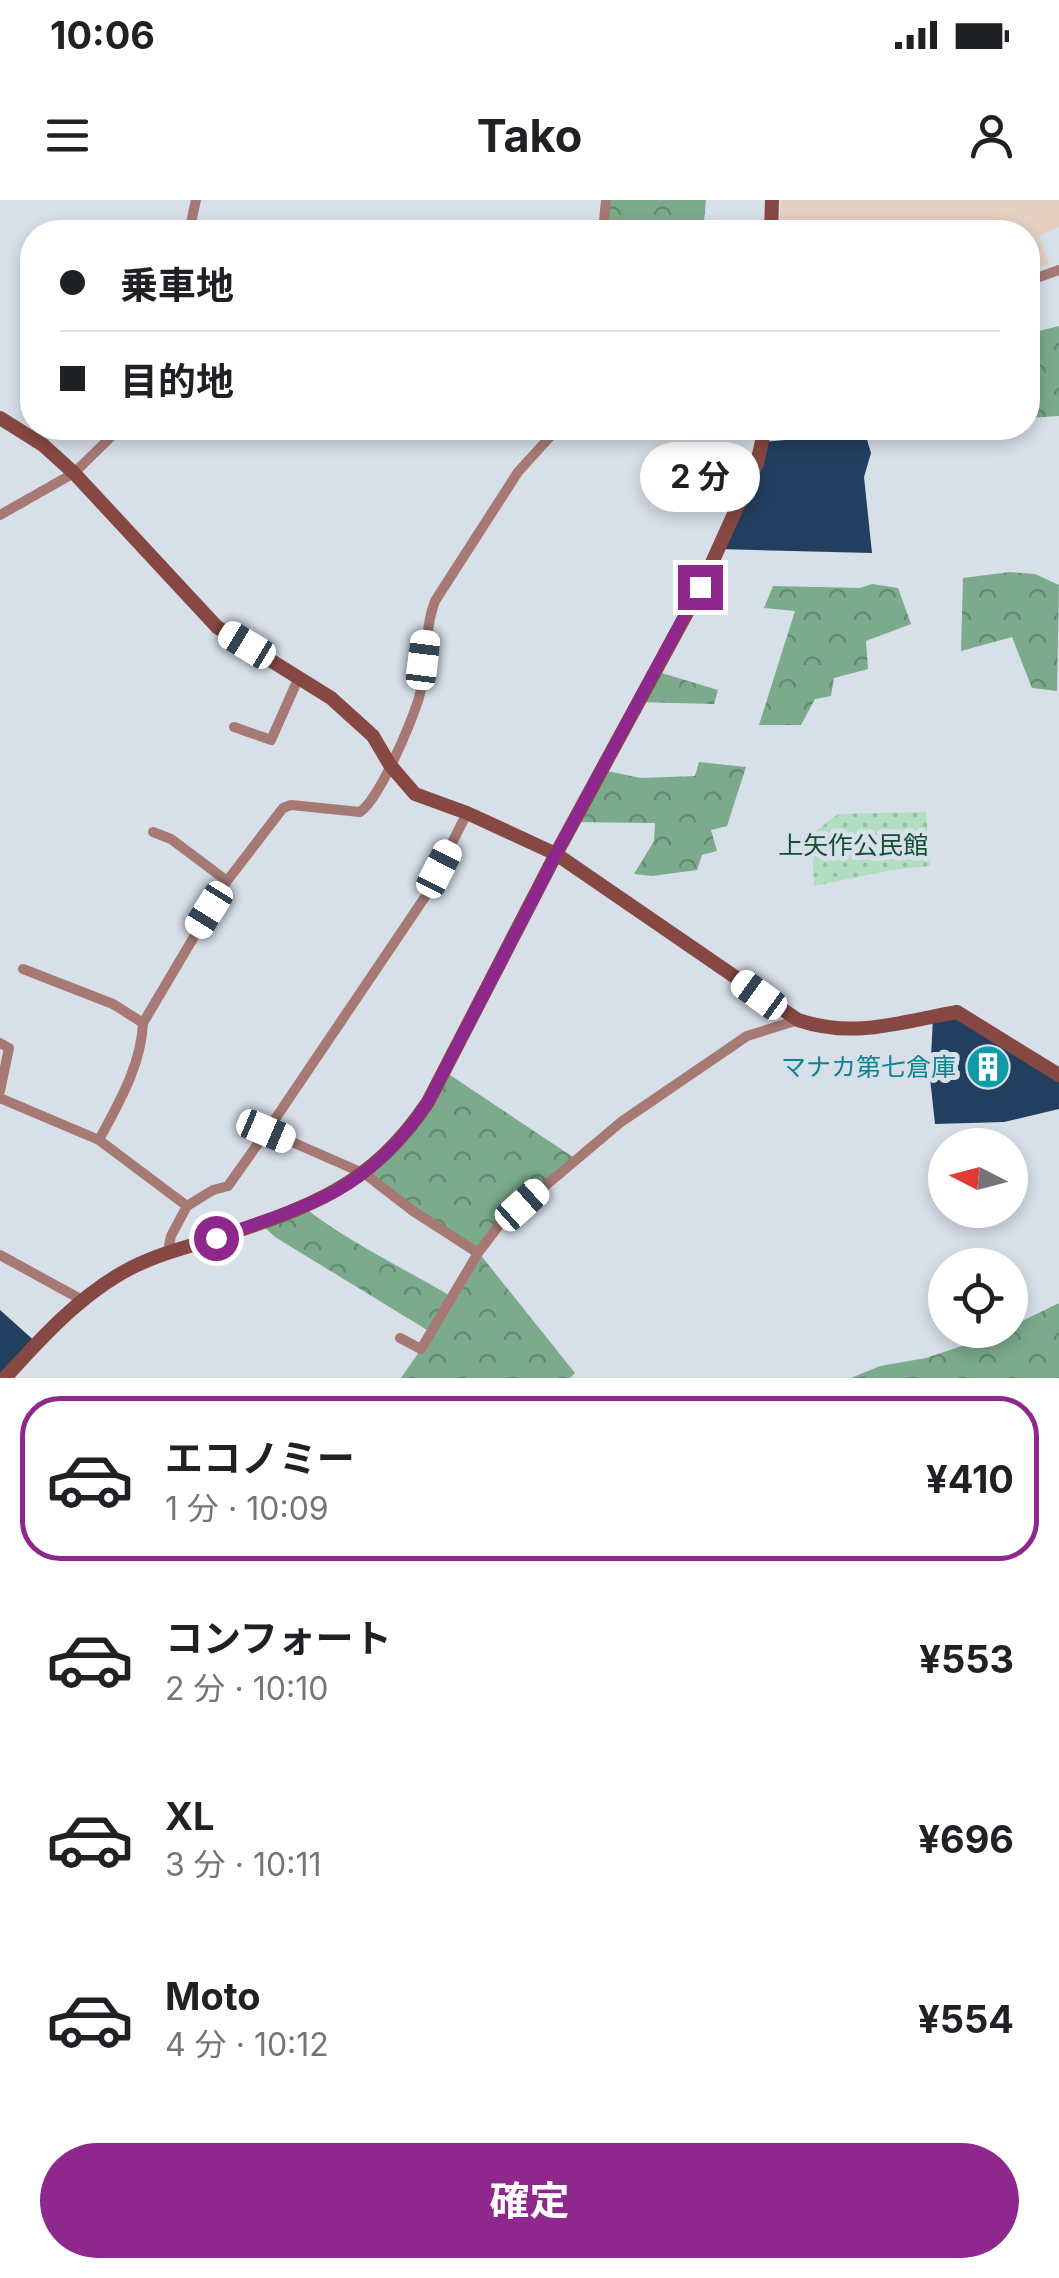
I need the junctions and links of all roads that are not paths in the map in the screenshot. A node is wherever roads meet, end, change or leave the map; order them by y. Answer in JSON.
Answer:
{"nodes":[{"id":1,"x":35,"y":440,"type":"edge"},
{"id":2,"x":108,"y":440,"type":"edge"},
{"id":3,"x":547,"y":440,"type":"edge"},
{"id":4,"x":762,"y":440,"type":"edge"},
{"id":5,"x":74,"y":474,"type":"junction"},
{"id":6,"x":0,"y":516,"type":"edge"},
{"id":7,"x":300,"y":678,"type":"junction"},
{"id":8,"x":234,"y":727,"type":"dead end"},
{"id":9,"x":390,"y":765,"type":"junction"},
{"id":10,"x":467,"y":813,"type":"junction"},
{"id":11,"x":153,"y":832,"type":"dead end"},
{"id":12,"x":556,"y":854,"type":"junction"},
{"id":13,"x":226,"y":881,"type":"junction"},
{"id":14,"x":23,"y":969,"type":"dead end"},
{"id":15,"x":798,"y":1020,"type":"junction"},
{"id":16,"x":143,"y":1023,"type":"junction"},
{"id":17,"x":0,"y":1043,"type":"edge"},
{"id":18,"x":1059,"y":1075,"type":"edge"},
{"id":19,"x":0,"y":1095,"type":"edge"},
{"id":20,"x":266,"y":1131,"type":"junction"},
{"id":21,"x":99,"y":1140,"type":"junction"},
{"id":22,"x":365,"y":1174,"type":"junction"},
{"id":23,"x":188,"y":1206,"type":"junction"},
{"id":24,"x":168,"y":1252,"type":"junction"},
{"id":25,"x":478,"y":1253,"type":"junction"},
{"id":26,"x":0,"y":1255,"type":"edge"},
{"id":27,"x":84,"y":1301,"type":"junction"},
{"id":28,"x":400,"y":1338,"type":"dead end"},
{"id":29,"x":5,"y":1378,"type":"edge"}],
"edges":[{"from":1,"to":5,"type":"street"},
{"from":2,"to":5,"type":"street"},
{"from":3,"to":9,"type":"street"},
{"from":4,"to":12,"type":"street"},
{"from":5,"to":6,"type":"street"},
{"from":5,"to":7,"type":"street"},
{"from":7,"to":8,"type":"street"},
{"from":7,"to":9,"type":"street"},
{"from":9,"to":10,"type":"street"},
{"from":9,"to":13,"type":"street"},
{"from":10,"to":12,"type":"street"},
{"from":10,"to":20,"type":"street"},
{"from":11,"to":13,"type":"street"},
{"from":12,"to":15,"type":"street"},
{"from":12,"to":22,"type":"street"},
{"from":13,"to":16,"type":"street"},
{"from":14,"to":16,"type":"street"},
{"from":15,"to":18,"type":"street"},
{"from":15,"to":25,"type":"street"},
{"from":16,"to":21,"type":"street"},
{"from":17,"to":19,"type":"street"},
{"from":19,"to":21,"type":"street"},
{"from":20,"to":22,"type":"street"},
{"from":20,"to":23,"type":"street"},
{"from":21,"to":23,"type":"street"},
{"from":22,"to":24,"type":"street"},
{"from":22,"to":25,"type":"street"},
{"from":23,"to":24,"type":"street"},
{"from":24,"to":27,"type":"street"},
{"from":25,"to":28,"type":"street"},
{"from":26,"to":27,"type":"street"},
{"from":27,"to":29,"type":"street"}]}
